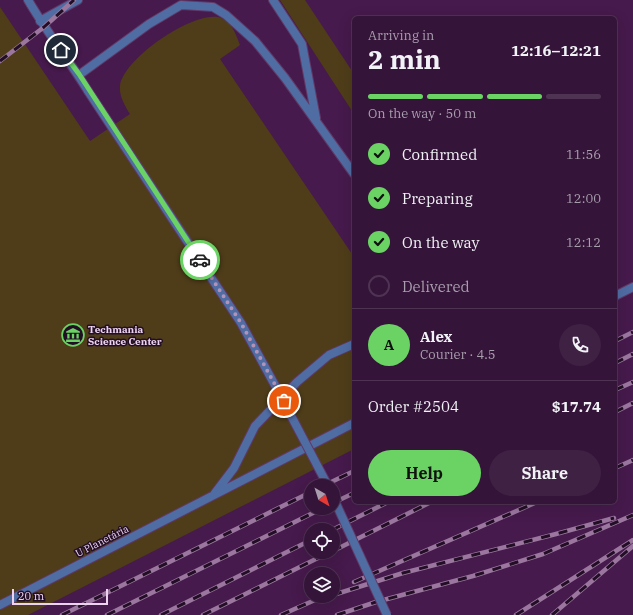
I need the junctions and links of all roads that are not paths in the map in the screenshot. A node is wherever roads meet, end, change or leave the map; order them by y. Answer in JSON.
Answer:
{"nodes":[{"id":1,"x":28,"y":0,"type":"edge"},
{"id":2,"x":78,"y":0,"type":"edge"},
{"id":3,"x":273,"y":0,"type":"edge"},
{"id":4,"x":40,"y":21,"type":"junction"},
{"id":5,"x":79,"y":74,"type":"junction"},
{"id":6,"x":316,"y":120,"type":"junction"},
{"id":7,"x":352,"y":171,"type":"edge"},
{"id":8,"x":633,"y":287,"type":"edge"},
{"id":9,"x":617,"y":295,"type":"edge"},
{"id":10,"x":352,"y":345,"type":"edge"},
{"id":11,"x":352,"y":424,"type":"edge"},
{"id":12,"x":324,"y":479,"type":"edge"},
{"id":13,"x":213,"y":496,"type":"junction"},
{"id":14,"x":340,"y":512,"type":"edge"},
{"id":15,"x":0,"y":605,"type":"edge"},
{"id":16,"x":387,"y":615,"type":"edge"}],
"edges":[{"from":1,"to":4,"type":"street"},
{"from":2,"to":4,"type":"street"},
{"from":3,"to":6,"type":"street"},
{"from":4,"to":5,"type":"street"},
{"from":5,"to":6,"type":"street"},
{"from":5,"to":12,"type":"street","bridge":true},
{"from":6,"to":7,"type":"street"},
{"from":8,"to":9,"type":"street"},
{"from":10,"to":13,"type":"street","name":"U Planetária"},
{"from":11,"to":13,"type":"street","name":"U Planetária"},
{"from":13,"to":15,"type":"street","name":"U Planetária"},
{"from":14,"to":16,"type":"street","bridge":true}]}
